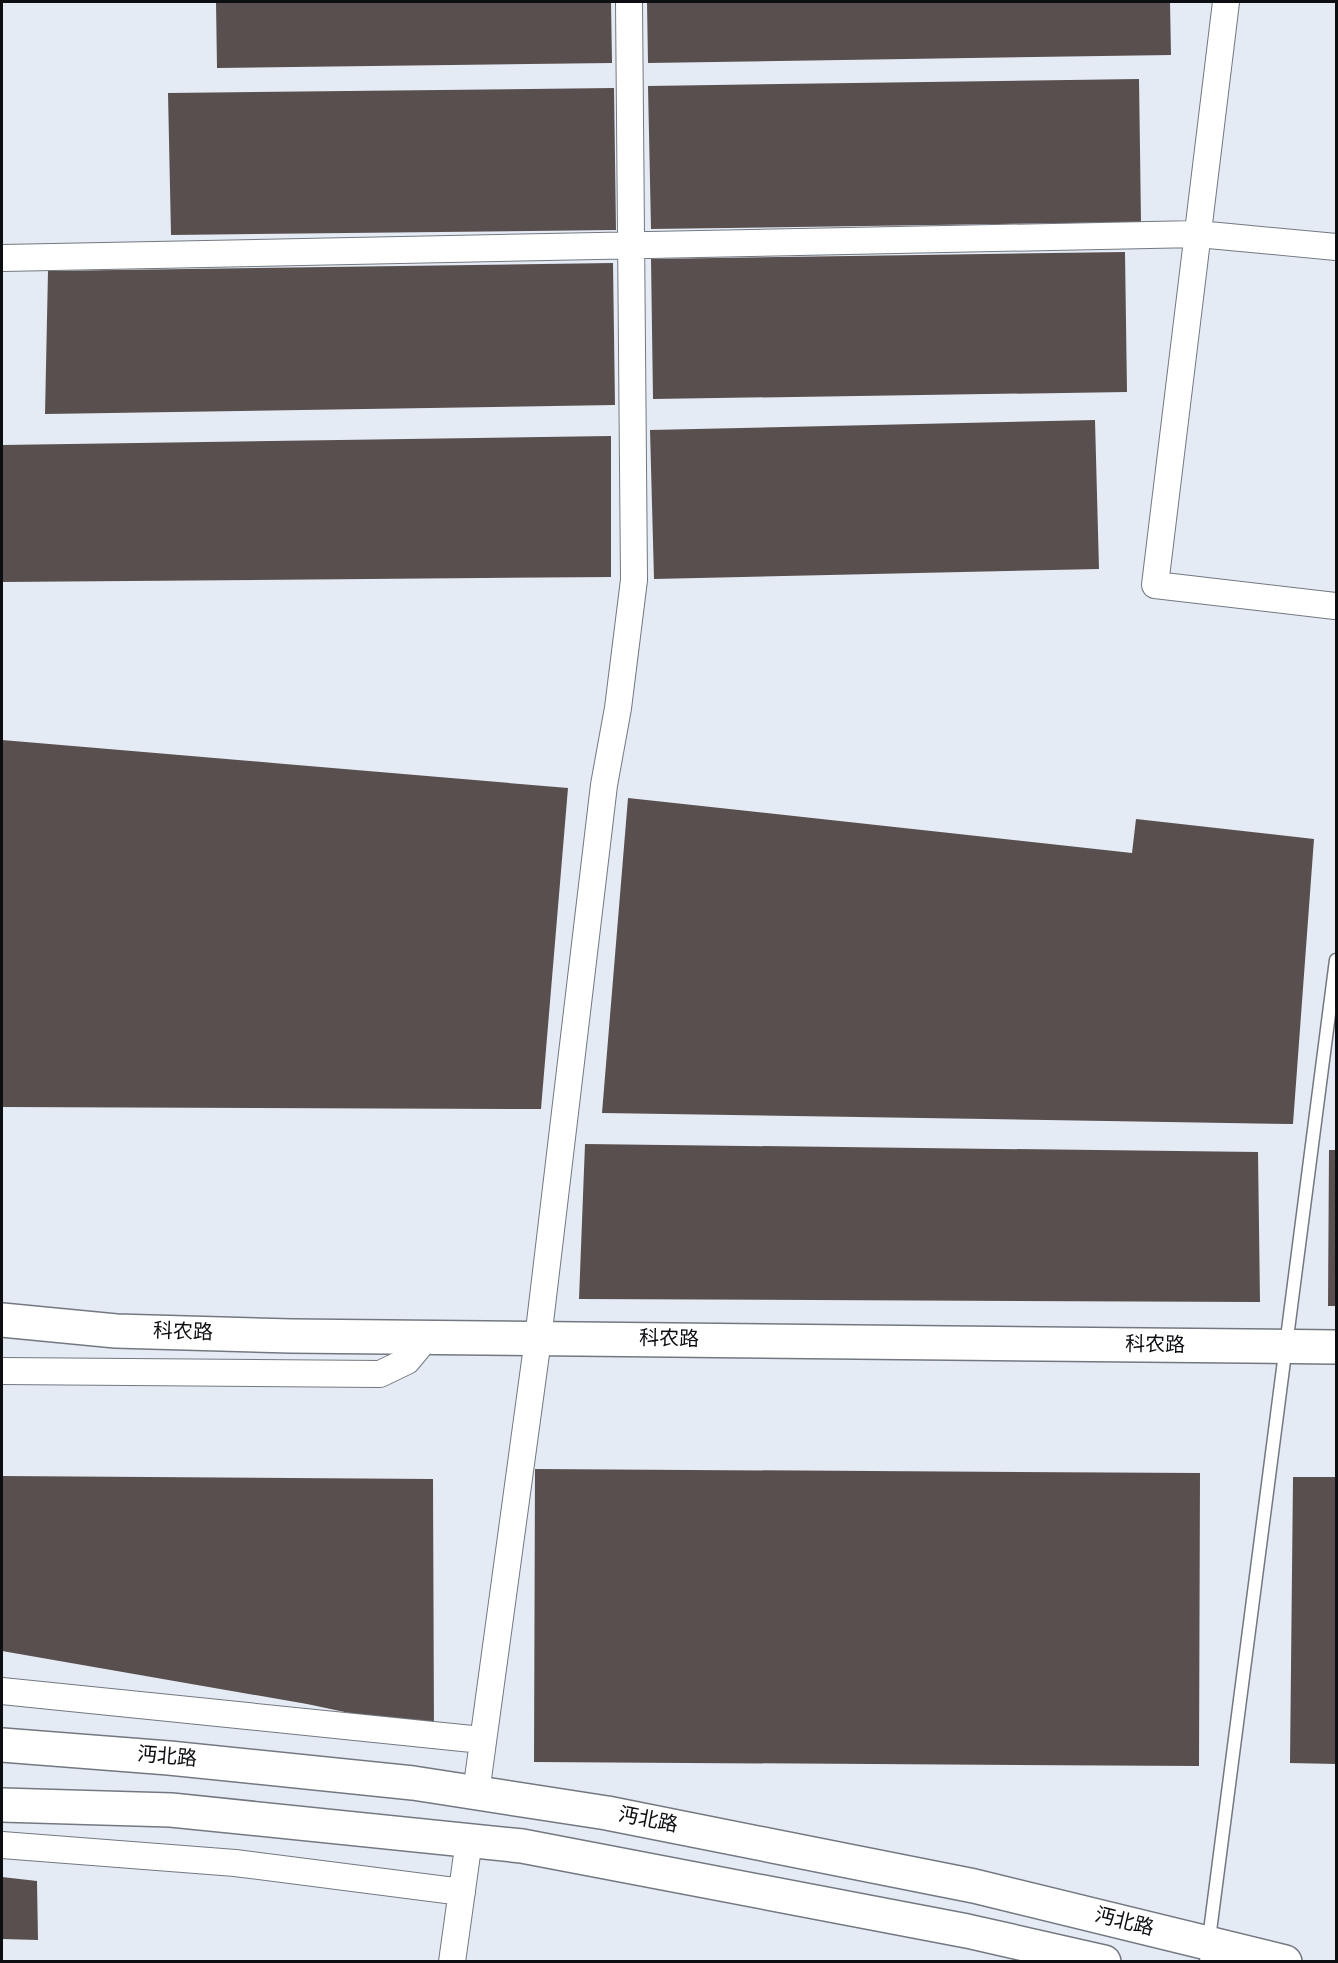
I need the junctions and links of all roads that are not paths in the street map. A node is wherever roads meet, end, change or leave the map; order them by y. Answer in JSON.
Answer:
{"nodes":[{"id":1,"x":629,"y":2,"type":"edge"},
{"id":2,"x":1226,"y":2,"type":"edge"},
{"id":3,"x":1198,"y":234,"type":"junction"},
{"id":4,"x":631,"y":245,"type":"junction"},
{"id":5,"x":1336,"y":247,"type":"edge"},
{"id":6,"x":2,"y":258,"type":"edge"},
{"id":7,"x":1335,"y":606,"type":"dead end"},
{"id":8,"x":1336,"y":960,"type":"edge"},
{"id":9,"x":2,"y":1320,"type":"edge"},
{"id":10,"x":426,"y":1338,"type":"junction"},
{"id":11,"x":538,"y":1339,"type":"junction"},
{"id":12,"x":1286,"y":1347,"type":"junction"},
{"id":13,"x":1336,"y":1347,"type":"edge"},
{"id":14,"x":2,"y":1371,"type":"edge"},
{"id":15,"x":2,"y":1691,"type":"edge"},
{"id":16,"x":482,"y":1740,"type":"junction"},
{"id":17,"x":2,"y":1745,"type":"edge"},
{"id":18,"x":476,"y":1793,"type":"junction"},
{"id":19,"x":2,"y":1805,"type":"edge"},
{"id":20,"x":469,"y":1840,"type":"junction"},
{"id":21,"x":2,"y":1845,"type":"edge"},
{"id":22,"x":462,"y":1892,"type":"junction"},
{"id":23,"x":1207,"y":1952,"type":"edge"},
{"id":24,"x":452,"y":1962,"type":"edge"},
{"id":25,"x":1104,"y":1962,"type":"edge"},
{"id":26,"x":1285,"y":1962,"type":"edge"}],
"edges":[{"from":1,"to":4,"type":"street"},
{"from":2,"to":3,"type":"street"},
{"from":3,"to":4,"type":"street"},
{"from":3,"to":5,"type":"street"},
{"from":3,"to":7,"type":"street"},
{"from":4,"to":6,"type":"street"},
{"from":4,"to":11,"type":"street"},
{"from":8,"to":12,"type":"lane"},
{"from":9,"to":10,"type":"main road","name":"科农路"},
{"from":10,"to":11,"type":"main road","name":"科农路"},
{"from":10,"to":14,"type":"street"},
{"from":11,"to":12,"type":"main road","name":"科农路"},
{"from":11,"to":16,"type":"street"},
{"from":12,"to":13,"type":"main road","name":"科农路"},
{"from":12,"to":23,"type":"lane"},
{"from":15,"to":16,"type":"street"},
{"from":16,"to":18,"type":"street"},
{"from":17,"to":18,"type":"main road","name":"沔北路"},
{"from":18,"to":23,"type":"main road","name":"沔北路"},
{"from":19,"to":20,"type":"main road"},
{"from":20,"to":22,"type":"street"},
{"from":20,"to":25,"type":"main road"},
{"from":21,"to":22,"type":"street"},
{"from":22,"to":24,"type":"street"},
{"from":23,"to":26,"type":"main road","name":"沔北路"}]}
